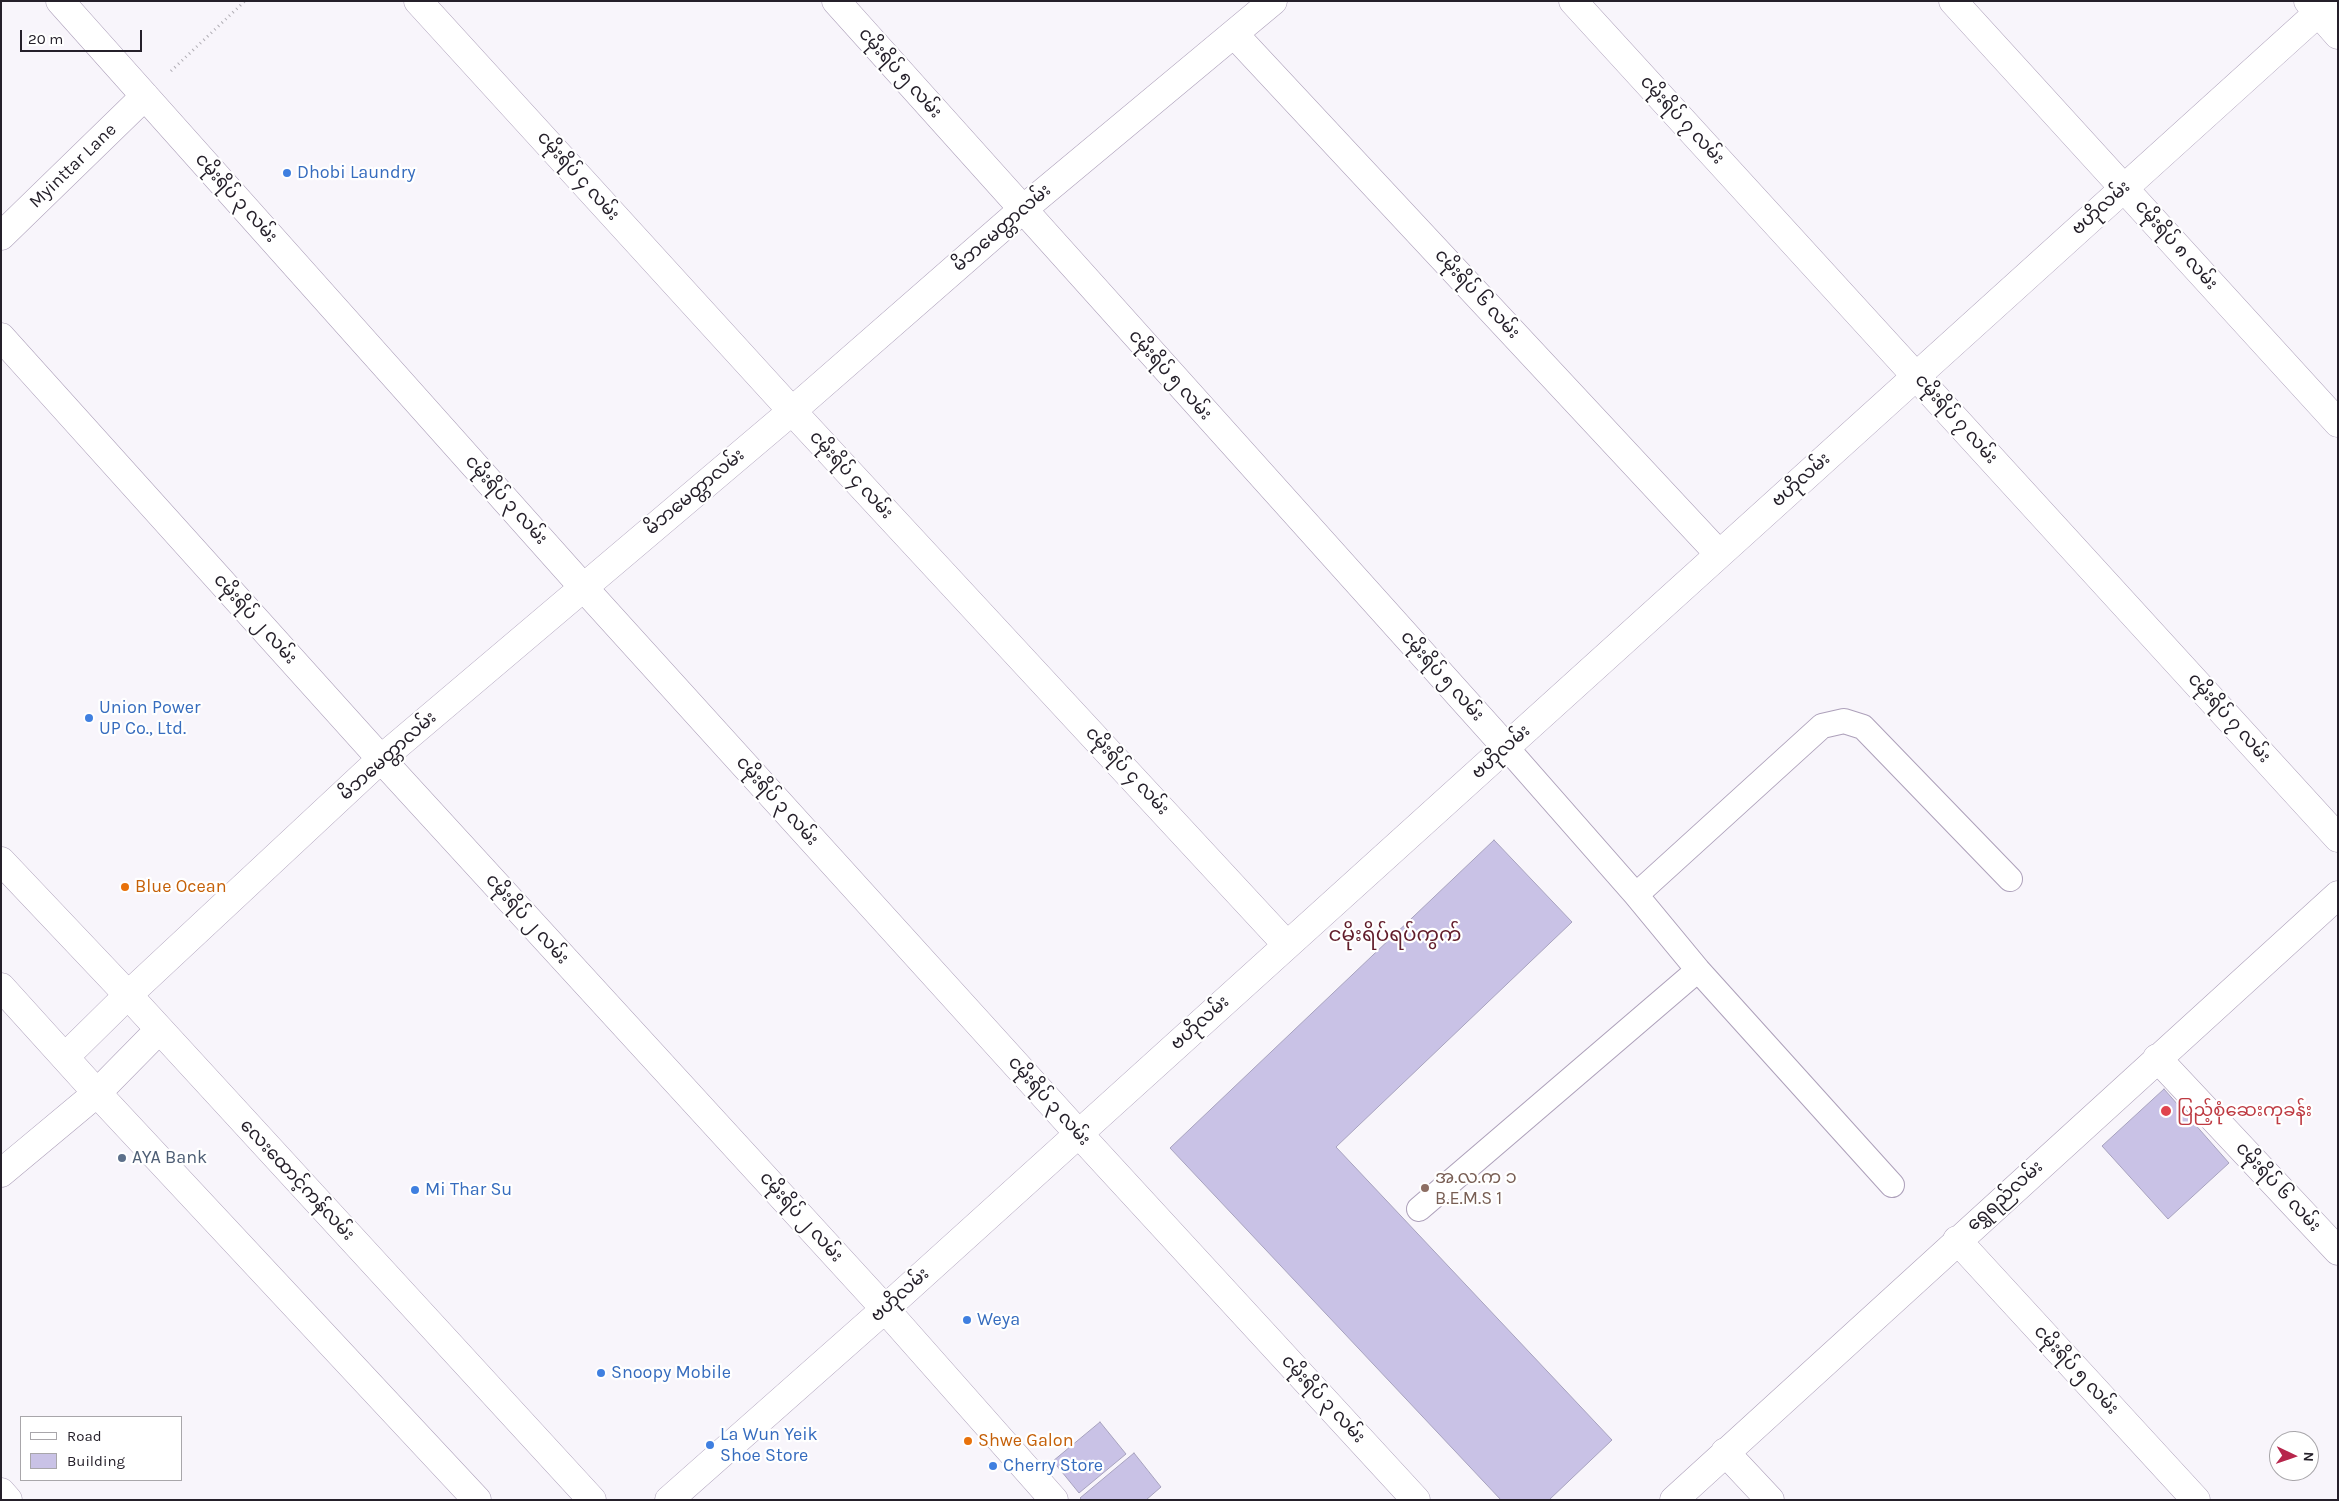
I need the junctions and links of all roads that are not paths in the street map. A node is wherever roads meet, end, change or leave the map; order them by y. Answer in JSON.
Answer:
{"nodes":[{"id":1,"x":60,"y":1,"type":"edge"},
{"id":2,"x":418,"y":1,"type":"edge"},
{"id":3,"x":836,"y":1,"type":"edge"},
{"id":4,"x":1273,"y":1,"type":"edge"},
{"id":5,"x":1573,"y":1,"type":"edge"},
{"id":6,"x":1953,"y":1,"type":"edge"},
{"id":7,"x":2319,"y":5,"type":"edge"},
{"id":8,"x":1234,"y":34,"type":"junction"},
{"id":9,"x":2338,"y":35,"type":"edge"},
{"id":10,"x":145,"y":96,"type":"junction"},
{"id":11,"x":2124,"y":188,"type":"junction"},
{"id":12,"x":1022,"y":210,"type":"junction"},
{"id":13,"x":1,"y":236,"type":"edge"},
{"id":14,"x":1,"y":337,"type":"edge"},
{"id":15,"x":1916,"y":376,"type":"junction"},
{"id":16,"x":792,"y":411,"type":"junction"},
{"id":17,"x":2338,"y":423,"type":"edge"},
{"id":18,"x":1719,"y":554,"type":"junction"},
{"id":19,"x":583,"y":587,"type":"junction"},
{"id":20,"x":1506,"y":747,"type":"junction"},
{"id":21,"x":381,"y":759,"type":"junction"},
{"id":22,"x":2338,"y":838,"type":"edge"},
{"id":23,"x":1,"y":861,"type":"edge"},
{"id":24,"x":2010,"y":879,"type":"dead end"},
{"id":25,"x":1636,"y":895,"type":"junction"},
{"id":26,"x":2338,"y":895,"type":"edge"},
{"id":27,"x":1287,"y":945,"type":"junction"},
{"id":28,"x":1698,"y":970,"type":"junction"},
{"id":29,"x":1,"y":987,"type":"edge"},
{"id":30,"x":128,"y":995,"type":"junction"},
{"id":31,"x":159,"y":1030,"type":"junction"},
{"id":32,"x":65,"y":1057,"type":"junction"},
{"id":33,"x":2157,"y":1058,"type":"junction"},
{"id":34,"x":97,"y":1093,"type":"junction"},
{"id":35,"x":1078,"y":1134,"type":"junction"},
{"id":36,"x":1,"y":1173,"type":"edge"},
{"id":37,"x":1892,"y":1186,"type":"dead end"},
{"id":38,"x":1420,"y":1209,"type":"dead end"},
{"id":39,"x":1957,"y":1240,"type":"junction"},
{"id":40,"x":2338,"y":1251,"type":"edge"},
{"id":41,"x":885,"y":1309,"type":"junction"},
{"id":42,"x":1725,"y":1452,"type":"junction"},
{"id":43,"x":1,"y":1492,"type":"edge"},
{"id":44,"x":8,"y":1500,"type":"edge"},
{"id":45,"x":477,"y":1500,"type":"edge"},
{"id":46,"x":592,"y":1500,"type":"edge"},
{"id":47,"x":669,"y":1500,"type":"edge"},
{"id":48,"x":1054,"y":1500,"type":"edge"},
{"id":49,"x":1416,"y":1500,"type":"edge"},
{"id":50,"x":1674,"y":1500,"type":"edge"},
{"id":51,"x":1770,"y":1500,"type":"edge"},
{"id":52,"x":2196,"y":1500,"type":"edge"}],
"edges":[{"from":1,"to":10,"type":"street","name":"ငမိုးရိပ် ၃ လမ်း"},
{"from":2,"to":16,"type":"street","name":"ငမိုးရိပ် ၄ လမ်း"},
{"from":3,"to":12,"type":"street","name":"ငမိုးရိပ် ၅ လမ်း"},
{"from":4,"to":8,"type":"street","name":"မိဘမေတ္တာလမ်း"},
{"from":5,"to":15,"type":"street","name":"ငမိုးရိပ် ၇ လမ်း"},
{"from":6,"to":11,"type":"street","name":"ငမိုးရိပ် ၈ လမ်း"},
{"from":7,"to":9,"type":"street"},
{"from":7,"to":11,"type":"street","name":"ဗဟိုလမ်း"},
{"from":8,"to":12,"type":"street","name":"မိဘမေတ္တာလမ်း"},
{"from":8,"to":18,"type":"street","name":"ငမိုးရိပ် ၆ လမ်း"},
{"from":10,"to":13,"type":"street","name":"Myinttar Lane"},
{"from":10,"to":19,"type":"street","name":"ငမိုးရိပ် ၃ လမ်း"},
{"from":11,"to":15,"type":"street","name":"ဗဟိုလမ်း"},
{"from":11,"to":17,"type":"street","name":"ငမိုးရိပ် ၈ လမ်း"},
{"from":12,"to":16,"type":"street","name":"မိဘမေတ္တာလမ်း"},
{"from":12,"to":20,"type":"street","name":"ငမိုးရိပ် ၅ လမ်း"},
{"from":14,"to":21,"type":"street","name":"ငမိုးရိပ် ၂ လမ်း"},
{"from":15,"to":18,"type":"street","name":"ဗဟိုလမ်း"},
{"from":15,"to":22,"type":"street","name":"ငမိုးရိပ် ၇ လမ်း"},
{"from":16,"to":19,"type":"street","name":"မိဘမေတ္တာလမ်း"},
{"from":16,"to":27,"type":"street","name":"ငမိုးရိပ် ၄ လမ်း"},
{"from":18,"to":20,"type":"street","name":"ဗဟိုလမ်း"},
{"from":19,"to":21,"type":"street","name":"မိဘမေတ္တာလမ်း"},
{"from":19,"to":35,"type":"street","name":"ငမိုးရိပ် ၃ လမ်း"},
{"from":20,"to":25,"type":"lane"},
{"from":20,"to":27,"type":"street","name":"ဗဟိုလမ်း"},
{"from":21,"to":30,"type":"street","name":"မိဘမေတ္တာလမ်း"},
{"from":21,"to":41,"type":"street","name":"ငမိုးရိပ် ၂ လမ်း"},
{"from":23,"to":30,"type":"street","name":"လေးထောင့်ကန်လမ်း"},
{"from":24,"to":25,"type":"lane"},
{"from":25,"to":28,"type":"lane"},
{"from":26,"to":33,"type":"street","name":"ရွှေရည်လမ်း"},
{"from":27,"to":35,"type":"street","name":"ဗဟိုလမ်း"},
{"from":28,"to":37,"type":"lane"},
{"from":28,"to":38,"type":"lane"},
{"from":29,"to":32,"type":"street"},
{"from":30,"to":31,"type":"street","name":"လေးထောင့်ကန်လမ်း"},
{"from":30,"to":32,"type":"street","name":"မိဘမေတ္တာလမ်း"},
{"from":31,"to":34,"type":"street"},
{"from":31,"to":46,"type":"street","name":"လေးထောင့်ကန်လမ်း"},
{"from":32,"to":34,"type":"street"},
{"from":33,"to":39,"type":"street","name":"ရွှေရည်လမ်း"},
{"from":33,"to":40,"type":"street","name":"ငမိုးရိပ် ၆ လမ်း"},
{"from":34,"to":36,"type":"street"},
{"from":34,"to":45,"type":"street"},
{"from":35,"to":41,"type":"street","name":"ဗဟိုလမ်း"},
{"from":35,"to":49,"type":"street","name":"ငမိုးရိပ် ၃ လမ်း"},
{"from":39,"to":42,"type":"street","name":"ရွှေရည်လမ်း"},
{"from":39,"to":52,"type":"street","name":"ငမိုးရိပ် ၅ လမ်း"},
{"from":41,"to":47,"type":"street","name":"ဗဟိုလမ်း"},
{"from":41,"to":48,"type":"street","name":"ငမိုးရိပ် ၂ လမ်း"},
{"from":42,"to":50,"type":"street","name":"ရွှေရည်လမ်း"},
{"from":42,"to":51,"type":"street"},
{"from":43,"to":44,"type":"street"}]}
